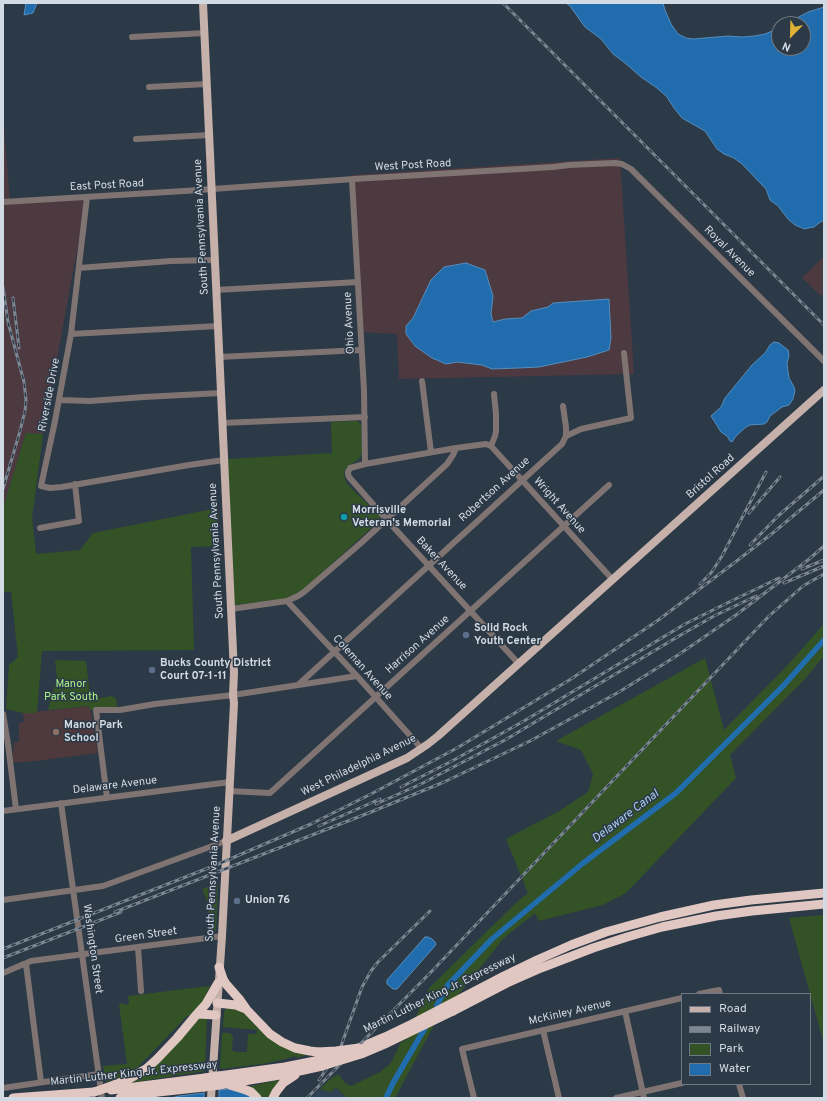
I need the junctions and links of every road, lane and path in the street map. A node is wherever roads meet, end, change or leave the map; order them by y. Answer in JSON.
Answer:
{"nodes":[{"id":1,"x":203,"y":3,"type":"edge"},
{"id":2,"x":205,"y":33,"type":"junction"},
{"id":3,"x":132,"y":37,"type":"dead end"},
{"id":4,"x":207,"y":84,"type":"junction"},
{"id":5,"x":149,"y":87,"type":"dead end"},
{"id":6,"x":210,"y":135,"type":"junction"},
{"id":7,"x":136,"y":139,"type":"dead end"},
{"id":8,"x":615,"y":163,"type":"joint"},
{"id":9,"x":352,"y":180,"type":"junction"},
{"id":10,"x":212,"y":190,"type":"junction"},
{"id":11,"x":87,"y":197,"type":"junction"},
{"id":12,"x":3,"y":202,"type":"edge"},
{"id":13,"x":215,"y":260,"type":"junction"},
{"id":14,"x":79,"y":268,"type":"junction"},
{"id":15,"x":358,"y":282,"type":"junction"},
{"id":16,"x":216,"y":290,"type":"junction"},
{"id":17,"x":218,"y":326,"type":"junction"},
{"id":18,"x":71,"y":334,"type":"junction"},
{"id":19,"x":361,"y":350,"type":"junction"},
{"id":20,"x":624,"y":353,"type":"dead end"},
{"id":21,"x":219,"y":357,"type":"junction"},
{"id":22,"x":824,"y":361,"type":"edge"},
{"id":23,"x":422,"y":381,"type":"dead end"},
{"id":24,"x":824,"y":390,"type":"edge"},
{"id":25,"x":221,"y":393,"type":"junction"},
{"id":26,"x":494,"y":394,"type":"dead end"},
{"id":27,"x":59,"y":400,"type":"junction"},
{"id":28,"x":563,"y":406,"type":"dead end"},
{"id":29,"x":364,"y":417,"type":"junction"},
{"id":30,"x":222,"y":423,"type":"junction"},
{"id":31,"x":566,"y":436,"type":"junction"},
{"id":32,"x":491,"y":446,"type":"junction"},
{"id":33,"x":456,"y":448,"type":"junction"},
{"id":34,"x":431,"y":452,"type":"junction"},
{"id":35,"x":224,"y":460,"type":"junction"},
{"id":36,"x":365,"y":464,"type":"junction"},
{"id":37,"x":522,"y":480,"type":"junction"},
{"id":38,"x":75,"y":484,"type":"junction"},
{"id":39,"x":609,"y":485,"type":"dead end"},
{"id":40,"x":386,"y":519,"type":"junction"},
{"id":41,"x":564,"y":526,"type":"junction"},
{"id":42,"x":40,"y":528,"type":"dead end"},
{"id":43,"x":428,"y":565,"type":"junction"},
{"id":44,"x":613,"y":580,"type":"junction"},
{"id":45,"x":287,"y":601,"type":"junction"},
{"id":46,"x":231,"y":609,"type":"junction"},
{"id":47,"x":470,"y":611,"type":"junction"},
{"id":48,"x":334,"y":651,"type":"junction"},
{"id":49,"x":519,"y":664,"type":"junction"},
{"id":50,"x":357,"y":676,"type":"junction"},
{"id":51,"x":299,"y":684,"type":"junction"},
{"id":52,"x":233,"y":695,"type":"junction"},
{"id":53,"x":375,"y":697,"type":"junction"},
{"id":54,"x":3,"y":714,"type":"edge"},
{"id":55,"x":422,"y":749,"type":"junction"},
{"id":56,"x":230,"y":782,"type":"junction"},
{"id":57,"x":229,"y":791,"type":"junction"},
{"id":58,"x":107,"y":798,"type":"junction"},
{"id":59,"x":61,"y":803,"type":"junction"},
{"id":60,"x":16,"y":809,"type":"junction"},
{"id":61,"x":3,"y":811,"type":"edge"},
{"id":62,"x":226,"y":841,"type":"junction"},
{"id":63,"x":74,"y":890,"type":"junction"},
{"id":64,"x":824,"y":893,"type":"edge"},
{"id":65,"x":3,"y":900,"type":"edge"},
{"id":66,"x":824,"y":904,"type":"edge"},
{"id":67,"x":222,"y":936,"type":"junction"},
{"id":68,"x":138,"y":947,"type":"junction"},
{"id":69,"x":82,"y":955,"type":"junction"},
{"id":70,"x":26,"y":964,"type":"junction"},
{"id":71,"x":220,"y":967,"type":"junction"},
{"id":72,"x":3,"y":973,"type":"edge"},
{"id":73,"x":218,"y":983,"type":"junction"},
{"id":74,"x":141,"y":991,"type":"dead end"},
{"id":75,"x":704,"y":993,"type":"edge"},
{"id":76,"x":720,"y":993,"type":"edge"},
{"id":77,"x":681,"y":998,"type":"edge"},
{"id":78,"x":217,"y":1003,"type":"junction"},
{"id":79,"x":451,"y":1008,"type":"junction"},
{"id":80,"x":247,"y":1010,"type":"junction"},
{"id":81,"x":624,"y":1011,"type":"junction"},
{"id":82,"x":197,"y":1014,"type":"junction"},
{"id":83,"x":216,"y":1015,"type":"junction"},
{"id":84,"x":543,"y":1030,"type":"junction"},
{"id":85,"x":320,"y":1059,"type":"junction"},
{"id":86,"x":310,"y":1069,"type":"junction"},
{"id":87,"x":99,"y":1074,"type":"junction"},
{"id":88,"x":41,"y":1082,"type":"junction"},
{"id":89,"x":222,"y":1082,"type":"junction"},
{"id":90,"x":681,"y":1082,"type":"edge"},
{"id":91,"x":204,"y":1083,"type":"junction"},
{"id":92,"x":739,"y":1085,"type":"edge"},
{"id":93,"x":3,"y":1088,"type":"edge"},
{"id":94,"x":180,"y":1090,"type":"junction"},
{"id":95,"x":105,"y":1092,"type":"edge"},
{"id":96,"x":643,"y":1095,"type":"edge"},
{"id":97,"x":13,"y":1098,"type":"edge"},
{"id":98,"x":120,"y":1098,"type":"edge"},
{"id":99,"x":164,"y":1098,"type":"edge"},
{"id":100,"x":211,"y":1098,"type":"edge"},
{"id":101,"x":257,"y":1098,"type":"edge"},
{"id":102,"x":273,"y":1098,"type":"edge"},
{"id":103,"x":474,"y":1098,"type":"edge"},
{"id":104,"x":559,"y":1098,"type":"edge"},
{"id":105,"x":616,"y":1098,"type":"edge"},
{"id":106,"x":742,"y":1098,"type":"edge"}],
"edges":[{"from":1,"to":2,"type":"main road","name":"South Pennsylvania Avenue"},
{"from":2,"to":3,"type":"street"},
{"from":2,"to":4,"type":"main road","name":"South Pennsylvania Avenue"},
{"from":4,"to":5,"type":"street"},
{"from":4,"to":6,"type":"main road","name":"South Pennsylvania Avenue"},
{"from":6,"to":7,"type":"street"},
{"from":6,"to":10,"type":"main road","name":"South Pennsylvania Avenue"},
{"from":8,"to":9,"type":"street","name":"West Post Road"},
{"from":8,"to":22,"type":"street","name":"Royal Avenue"},
{"from":9,"to":10,"type":"street","name":"West Post Road"},
{"from":9,"to":15,"type":"street","name":"Ohio Avenue"},
{"from":10,"to":11,"type":"street","name":"East Post Road"},
{"from":10,"to":13,"type":"main road","name":"South Pennsylvania Avenue"},
{"from":11,"to":12,"type":"street","name":"East Post Road"},
{"from":11,"to":14,"type":"street","name":"Riverside Drive"},
{"from":13,"to":14,"type":"street"},
{"from":13,"to":16,"type":"main road","name":"South Pennsylvania Avenue"},
{"from":14,"to":18,"type":"street","name":"Riverside Drive"},
{"from":15,"to":16,"type":"street"},
{"from":15,"to":19,"type":"street","name":"Ohio Avenue"},
{"from":16,"to":17,"type":"main road","name":"South Pennsylvania Avenue"},
{"from":17,"to":18,"type":"street"},
{"from":17,"to":21,"type":"main road","name":"South Pennsylvania Avenue"},
{"from":18,"to":27,"type":"street","name":"Riverside Drive"},
{"from":19,"to":21,"type":"street"},
{"from":19,"to":29,"type":"street","name":"Ohio Avenue"},
{"from":20,"to":31,"type":"street","name":"Robertson Avenue"},
{"from":21,"to":25,"type":"main road","name":"South Pennsylvania Avenue"},
{"from":23,"to":34,"type":"street"},
{"from":24,"to":44,"type":"main road","name":"Bristol Road"},
{"from":25,"to":27,"type":"street"},
{"from":25,"to":30,"type":"main road","name":"South Pennsylvania Avenue"},
{"from":26,"to":32,"type":"street"},
{"from":27,"to":38,"type":"street","name":"Riverside Drive"},
{"from":28,"to":31,"type":"street"},
{"from":29,"to":30,"type":"street"},
{"from":29,"to":36,"type":"street","name":"Ohio Avenue"},
{"from":30,"to":35,"type":"main road","name":"South Pennsylvania Avenue"},
{"from":31,"to":37,"type":"street","name":"Robertson Avenue"},
{"from":32,"to":33,"type":"street"},
{"from":32,"to":37,"type":"street","name":"Wright Avenue"},
{"from":33,"to":34,"type":"street"},
{"from":33,"to":40,"type":"street"},
{"from":34,"to":36,"type":"street"},
{"from":35,"to":38,"type":"street"},
{"from":35,"to":46,"type":"main road","name":"South Pennsylvania Avenue"},
{"from":36,"to":40,"type":"street","name":"Baker Avenue"},
{"from":37,"to":41,"type":"street","name":"Wright Avenue"},
{"from":37,"to":43,"type":"street","name":"Robertson Avenue"},
{"from":38,"to":42,"type":"street"},
{"from":39,"to":41,"type":"street","name":"Harrison Avenue"},
{"from":40,"to":43,"type":"street","name":"Baker Avenue"},
{"from":40,"to":45,"type":"street"},
{"from":41,"to":44,"type":"street","name":"Wright Avenue"},
{"from":41,"to":47,"type":"street","name":"Harrison Avenue"},
{"from":43,"to":47,"type":"street","name":"Baker Avenue"},
{"from":43,"to":48,"type":"street","name":"Robertson Avenue"},
{"from":44,"to":49,"type":"main road","name":"West Philadelphia Avenue"},
{"from":45,"to":46,"type":"street"},
{"from":45,"to":48,"type":"street","name":"Coleman Avenue"},
{"from":46,"to":52,"type":"main road","name":"South Pennsylvania Avenue"},
{"from":47,"to":49,"type":"street","name":"Baker Avenue"},
{"from":47,"to":53,"type":"street","name":"Harrison Avenue"},
{"from":48,"to":50,"type":"street","name":"Coleman Avenue"},
{"from":48,"to":51,"type":"street","name":"Robertson Avenue"},
{"from":49,"to":55,"type":"main road","name":"West Philadelphia Avenue"},
{"from":50,"to":51,"type":"street"},
{"from":50,"to":53,"type":"street","name":"Coleman Avenue"},
{"from":51,"to":52,"type":"street"},
{"from":52,"to":56,"type":"main road","name":"South Pennsylvania Avenue"},
{"from":52,"to":58,"type":"street"},
{"from":53,"to":55,"type":"street","name":"Coleman Avenue"},
{"from":53,"to":57,"type":"street","name":"Harrison Avenue"},
{"from":54,"to":60,"type":"street"},
{"from":55,"to":62,"type":"main road","name":"West Philadelphia Avenue"},
{"from":56,"to":57,"type":"main road","name":"South Pennsylvania Avenue"},
{"from":56,"to":58,"type":"street","name":"Delaware Avenue"},
{"from":57,"to":62,"type":"main road","name":"South Pennsylvania Avenue"},
{"from":58,"to":59,"type":"street","name":"Delaware Avenue"},
{"from":59,"to":60,"type":"street","name":"Delaware Avenue"},
{"from":59,"to":63,"type":"street","name":"Washington Street"},
{"from":60,"to":61,"type":"street","name":"Delaware Avenue"},
{"from":62,"to":63,"type":"street"},
{"from":62,"to":67,"type":"main road","name":"South Pennsylvania Avenue"},
{"from":63,"to":65,"type":"street"},
{"from":63,"to":69,"type":"street","name":"Washington Street"},
{"from":64,"to":79,"type":"highway","name":"Martin Luther King Jr. Expressway"},
{"from":66,"to":79,"type":"highway","name":"Martin Luther King Jr. Expressway"},
{"from":67,"to":68,"type":"street","name":"Green Street"},
{"from":67,"to":71,"type":"main road","name":"South Pennsylvania Avenue"},
{"from":68,"to":69,"type":"street","name":"Green Street"},
{"from":68,"to":74,"type":"street"},
{"from":69,"to":70,"type":"street","name":"Green Street"},
{"from":69,"to":87,"type":"street","name":"Washington Street"},
{"from":70,"to":72,"type":"street","name":"Green Street"},
{"from":70,"to":88,"type":"street"},
{"from":71,"to":73,"type":"main road","name":"South Pennsylvania Avenue"},
{"from":71,"to":80,"type":"highway"},
{"from":73,"to":78,"type":"main road","name":"South Pennsylvania Avenue"},
{"from":73,"to":82,"type":"highway"},
{"from":75,"to":76,"type":"street"},
{"from":77,"to":81,"type":"street","name":"McKinley Avenue"},
{"from":78,"to":80,"type":"highway"},
{"from":78,"to":83,"type":"main road","name":"South Pennsylvania Avenue"},
{"from":79,"to":85,"type":"highway","name":"Martin Luther King Jr. Expressway","bridge":true},
{"from":79,"to":85,"type":"highway","name":"Martin Luther King Jr. Expressway","bridge":true},
{"from":80,"to":85,"type":"highway"},
{"from":81,"to":84,"type":"street","name":"McKinley Avenue"},
{"from":81,"to":96,"type":"street"},
{"from":82,"to":83,"type":"highway"},
{"from":82,"to":95,"type":"highway"},
{"from":83,"to":100,"type":"main road","name":"South Pennsylvania Avenue"},
{"from":84,"to":103,"type":"street","name":"McKinley Avenue"},
{"from":84,"to":104,"type":"street"},
{"from":85,"to":86,"type":"highway","name":"Martin Luther King Jr. Expressway"},
{"from":85,"to":89,"type":"highway","name":"Martin Luther King Jr. Expressway"},
{"from":86,"to":89,"type":"highway","name":"Martin Luther King Jr. Expressway"},
{"from":86,"to":102,"type":"highway"},
{"from":87,"to":88,"type":"street"},
{"from":87,"to":95,"type":"street","name":"Washington Street"},
{"from":88,"to":93,"type":"street"},
{"from":89,"to":91,"type":"highway","name":"Martin Luther King Jr. Expressway","bridge":true},
{"from":89,"to":101,"type":"highway"},
{"from":90,"to":96,"type":"street"},
{"from":91,"to":94,"type":"highway","name":"Martin Luther King Jr. Expressway"},
{"from":91,"to":95,"type":"highway","name":"Martin Luther King Jr. Expressway"},
{"from":92,"to":106,"type":"street"},
{"from":94,"to":98,"type":"highway","name":"Martin Luther King Jr. Expressway"},
{"from":94,"to":99,"type":"highway"},
{"from":95,"to":97,"type":"highway","name":"Martin Luther King Jr. Expressway","bridge":true},
{"from":96,"to":105,"type":"street"}]}
